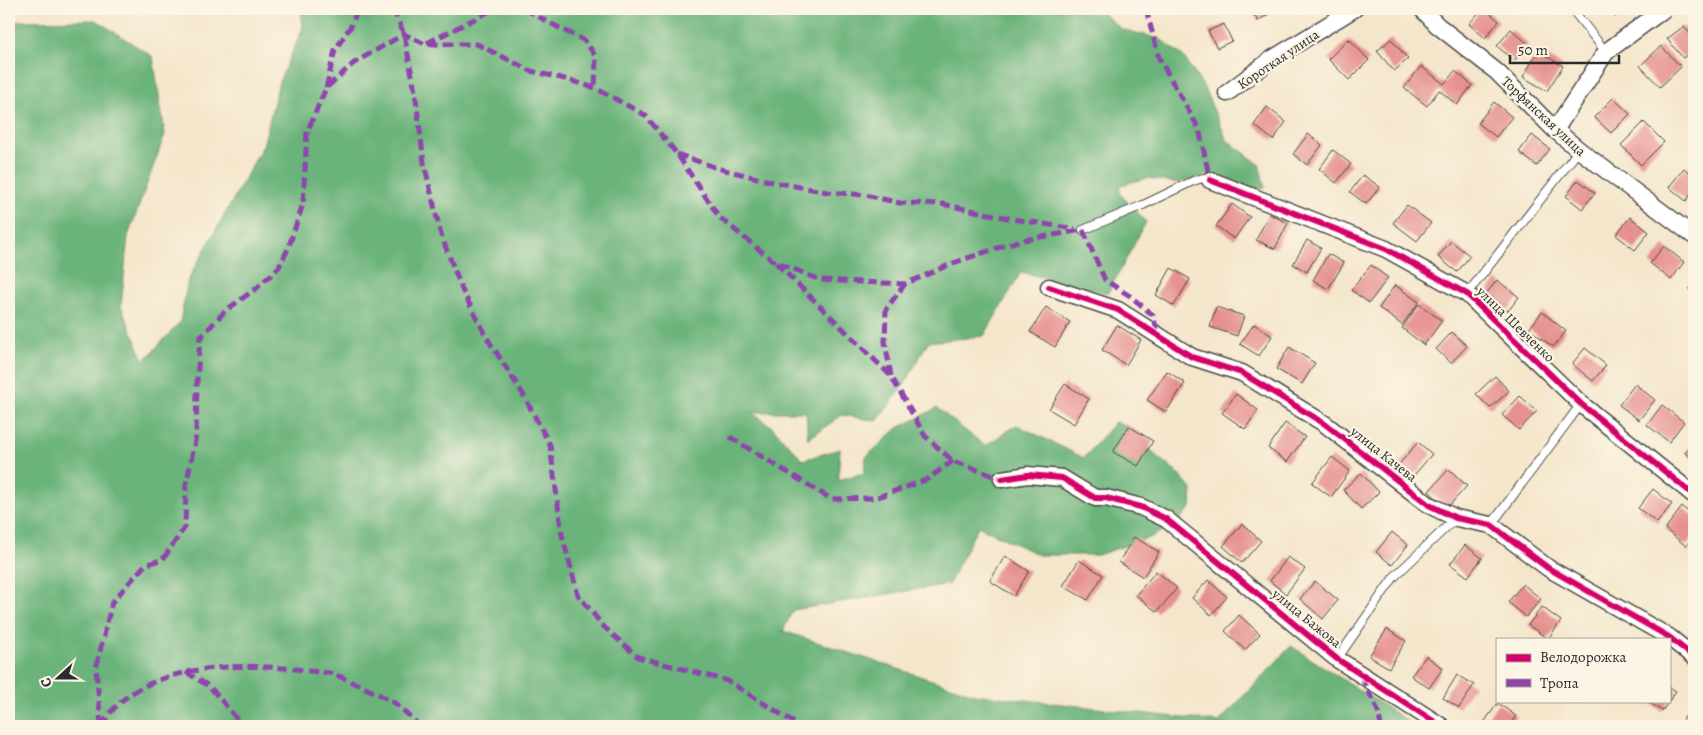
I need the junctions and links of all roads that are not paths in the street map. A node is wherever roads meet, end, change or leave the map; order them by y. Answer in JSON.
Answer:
{"nodes":[{"id":1,"x":1354,"y":9,"type":"edge"},
{"id":2,"x":1422,"y":9,"type":"edge"},
{"id":3,"x":1572,"y":9,"type":"edge"},
{"id":4,"x":1664,"y":9,"type":"edge"},
{"id":5,"x":1606,"y":52,"type":"junction"},
{"id":6,"x":1228,"y":93,"type":"dead end"},
{"id":7,"x":1556,"y":130,"type":"junction"},
{"id":8,"x":1579,"y":150,"type":"junction"},
{"id":9,"x":1210,"y":180,"type":"joint"},
{"id":10,"x":1083,"y":230,"type":"dead end"},
{"id":11,"x":1694,"y":236,"type":"edge"},
{"id":12,"x":1050,"y":287,"type":"dead end"},
{"id":13,"x":1467,"y":294,"type":"junction"},
{"id":14,"x":1581,"y":404,"type":"junction"},
{"id":15,"x":1002,"y":479,"type":"dead end"},
{"id":16,"x":1694,"y":495,"type":"edge"},
{"id":17,"x":1456,"y":518,"type":"junction"},
{"id":18,"x":1491,"y":525,"type":"junction"},
{"id":19,"x":1694,"y":656,"type":"edge"},
{"id":20,"x":1337,"y":659,"type":"junction"},
{"id":21,"x":1441,"y":726,"type":"edge"}],
"edges":[{"from":1,"to":6,"type":"street","name":"Короткая улица"},
{"from":2,"to":7,"type":"street","name":"Торфянская улица"},
{"from":3,"to":5,"type":"lane"},
{"from":4,"to":5,"type":"street"},
{"from":5,"to":7,"type":"street"},
{"from":7,"to":8,"type":"street","name":"Торфянская улица"},
{"from":8,"to":11,"type":"street","name":"Торфянская улица"},
{"from":8,"to":13,"type":"lane"},
{"from":9,"to":10,"type":"lane"},
{"from":9,"to":13,"type":"street","name":"улица Шевченко"},
{"from":12,"to":17,"type":"street","name":"улица Качева"},
{"from":13,"to":14,"type":"street","name":"улица Шевченко"},
{"from":14,"to":16,"type":"street","name":"улица Шевченко"},
{"from":14,"to":18,"type":"lane"},
{"from":15,"to":20,"type":"street","name":"улица Бажова"},
{"from":17,"to":18,"type":"street","name":"улица Качева"},
{"from":17,"to":20,"type":"lane"},
{"from":18,"to":19,"type":"street","name":"улица Качева"},
{"from":20,"to":21,"type":"street","name":"улица Бажова"}]}
